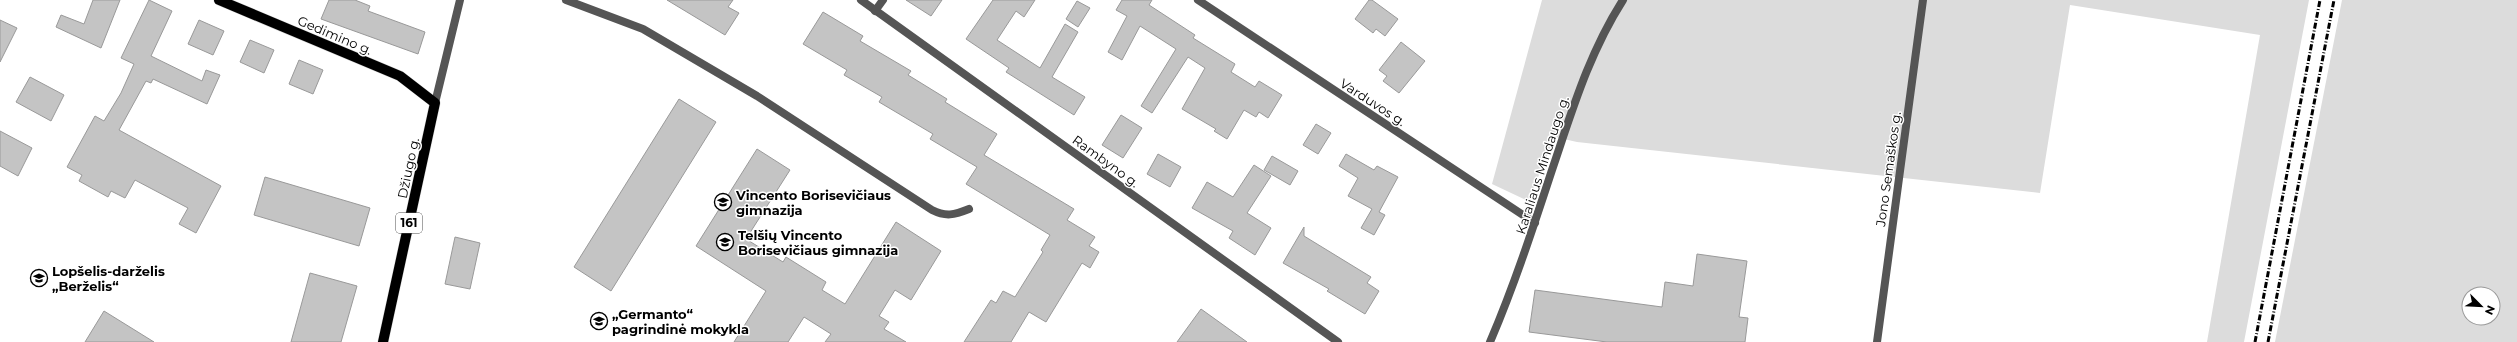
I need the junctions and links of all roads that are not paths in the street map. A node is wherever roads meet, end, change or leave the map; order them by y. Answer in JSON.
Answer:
{"nodes":[{"id":1,"x":219,"y":0,"type":"edge"},
{"id":2,"x":460,"y":0,"type":"edge"},
{"id":3,"x":566,"y":0,"type":"edge"},
{"id":4,"x":861,"y":0,"type":"edge"},
{"id":5,"x":883,"y":0,"type":"edge"},
{"id":6,"x":1198,"y":0,"type":"edge"},
{"id":7,"x":1623,"y":0,"type":"edge"},
{"id":8,"x":1923,"y":0,"type":"edge"},
{"id":9,"x":875,"y":11,"type":"junction"},
{"id":10,"x":435,"y":103,"type":"junction"},
{"id":11,"x":969,"y":209,"type":"dead end"},
{"id":12,"x":1535,"y":223,"type":"junction"},
{"id":13,"x":383,"y":342,"type":"edge"},
{"id":14,"x":1338,"y":342,"type":"edge"},
{"id":15,"x":1490,"y":342,"type":"edge"},
{"id":16,"x":1877,"y":342,"type":"edge"}],
"edges":[{"from":1,"to":10,"type":"main road","name":"Gedimino g."},
{"from":2,"to":10,"type":"street","name":"Džiugo g."},
{"from":3,"to":11,"type":"street"},
{"from":4,"to":9,"type":"street","name":"Rambyno g."},
{"from":5,"to":9,"type":"street"},
{"from":6,"to":12,"type":"street","name":"Varduvos g."},
{"from":7,"to":12,"type":"street","name":"Karaliaus Mindaugo g."},
{"from":8,"to":16,"type":"street","name":"Jono Semaškos g."},
{"from":9,"to":14,"type":"street","name":"Rambyno g."},
{"from":10,"to":13,"type":"main road","name":"Džiugo g.","number":"161"},
{"from":12,"to":15,"type":"street","name":"Karaliaus Mindaugo g."}]}
